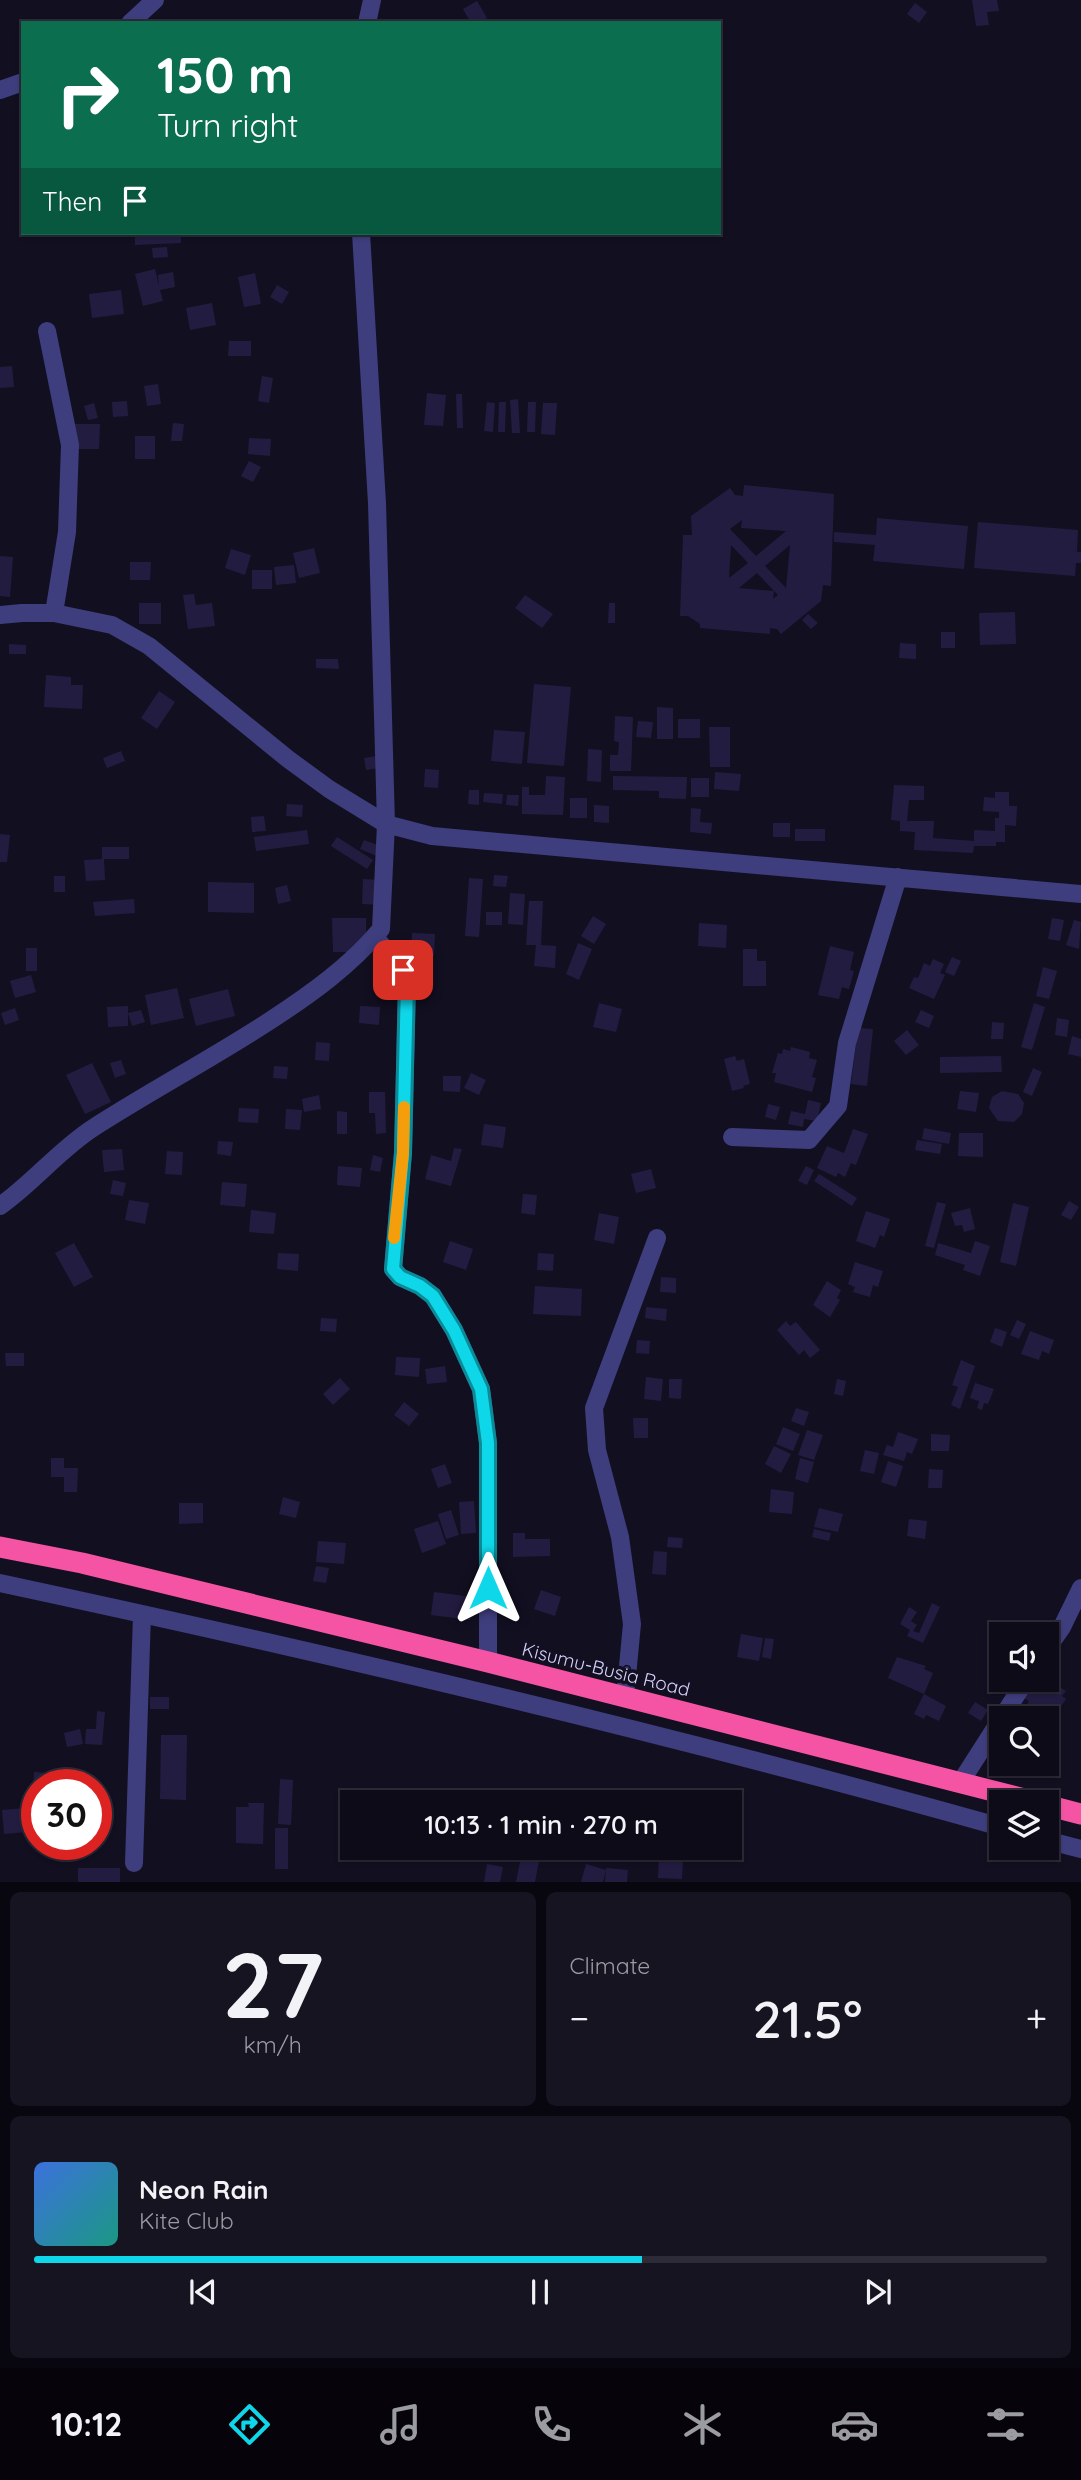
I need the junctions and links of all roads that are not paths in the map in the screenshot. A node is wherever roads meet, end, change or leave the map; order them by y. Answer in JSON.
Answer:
{"nodes":[{"id":1,"x":155,"y":0,"type":"edge"},
{"id":2,"x":372,"y":0,"type":"edge"},
{"id":3,"x":132,"y":21,"type":"edge"},
{"id":4,"x":367,"y":21,"type":"edge"},
{"id":5,"x":21,"y":83,"type":"edge"},
{"id":6,"x":0,"y":90,"type":"edge"},
{"id":7,"x":362,"y":235,"type":"edge"},
{"id":8,"x":47,"y":331,"type":"dead end"},
{"id":9,"x":54,"y":613,"type":"junction"},
{"id":10,"x":0,"y":615,"type":"edge"},
{"id":11,"x":386,"y":824,"type":"junction"},
{"id":12,"x":898,"y":877,"type":"junction"},
{"id":13,"x":1081,"y":894,"type":"edge"},
{"id":14,"x":374,"y":937,"type":"junction"},
{"id":15,"x":732,"y":1137,"type":"dead end"},
{"id":16,"x":0,"y":1206,"type":"edge"},
{"id":17,"x":657,"y":1238,"type":"dead end"},
{"id":18,"x":0,"y":1546,"type":"edge"},
{"id":19,"x":0,"y":1583,"type":"edge"},
{"id":20,"x":1081,"y":1588,"type":"edge"},
{"id":21,"x":142,"y":1614,"type":"junction"},
{"id":22,"x":1059,"y":1631,"type":"edge"},
{"id":23,"x":488,"y":1662,"type":"junction"},
{"id":24,"x":1018,"y":1692,"type":"edge"},
{"id":25,"x":625,"y":1697,"type":"junction"},
{"id":26,"x":960,"y":1783,"type":"junction"},
{"id":27,"x":989,"y":1790,"type":"edge"},
{"id":28,"x":1059,"y":1808,"type":"edge"},
{"id":29,"x":1081,"y":1814,"type":"edge"},
{"id":30,"x":989,"y":1824,"type":"edge"},
{"id":31,"x":1059,"y":1843,"type":"edge"},
{"id":32,"x":1081,"y":1849,"type":"edge"},
{"id":33,"x":134,"y":1863,"type":"dead end"}],
"edges":[{"from":1,"to":3,"type":"street"},
{"from":2,"to":4,"type":"street"},
{"from":5,"to":6,"type":"street"},
{"from":7,"to":11,"type":"street"},
{"from":8,"to":9,"type":"street"},
{"from":9,"to":10,"type":"street"},
{"from":9,"to":11,"type":"street"},
{"from":11,"to":12,"type":"street"},
{"from":11,"to":14,"type":"street"},
{"from":12,"to":13,"type":"street"},
{"from":12,"to":15,"type":"street"},
{"from":14,"to":16,"type":"street"},
{"from":14,"to":23,"type":"street"},
{"from":17,"to":25,"type":"street"},
{"from":18,"to":23,"type":"highway","name":"Kisumu-Busia Road"},
{"from":19,"to":21,"type":"street"},
{"from":20,"to":22,"type":"street"},
{"from":21,"to":30,"type":"street"},
{"from":21,"to":33,"type":"street"},
{"from":23,"to":25,"type":"highway","name":"Kisumu-Busia Road"},
{"from":24,"to":26,"type":"street"},
{"from":25,"to":26,"type":"highway","name":"Kisumu-Busia Road"},
{"from":26,"to":27,"type":"highway","name":"Kisumu-Busia Road"},
{"from":28,"to":29,"type":"highway"},
{"from":31,"to":32,"type":"street"}]}
